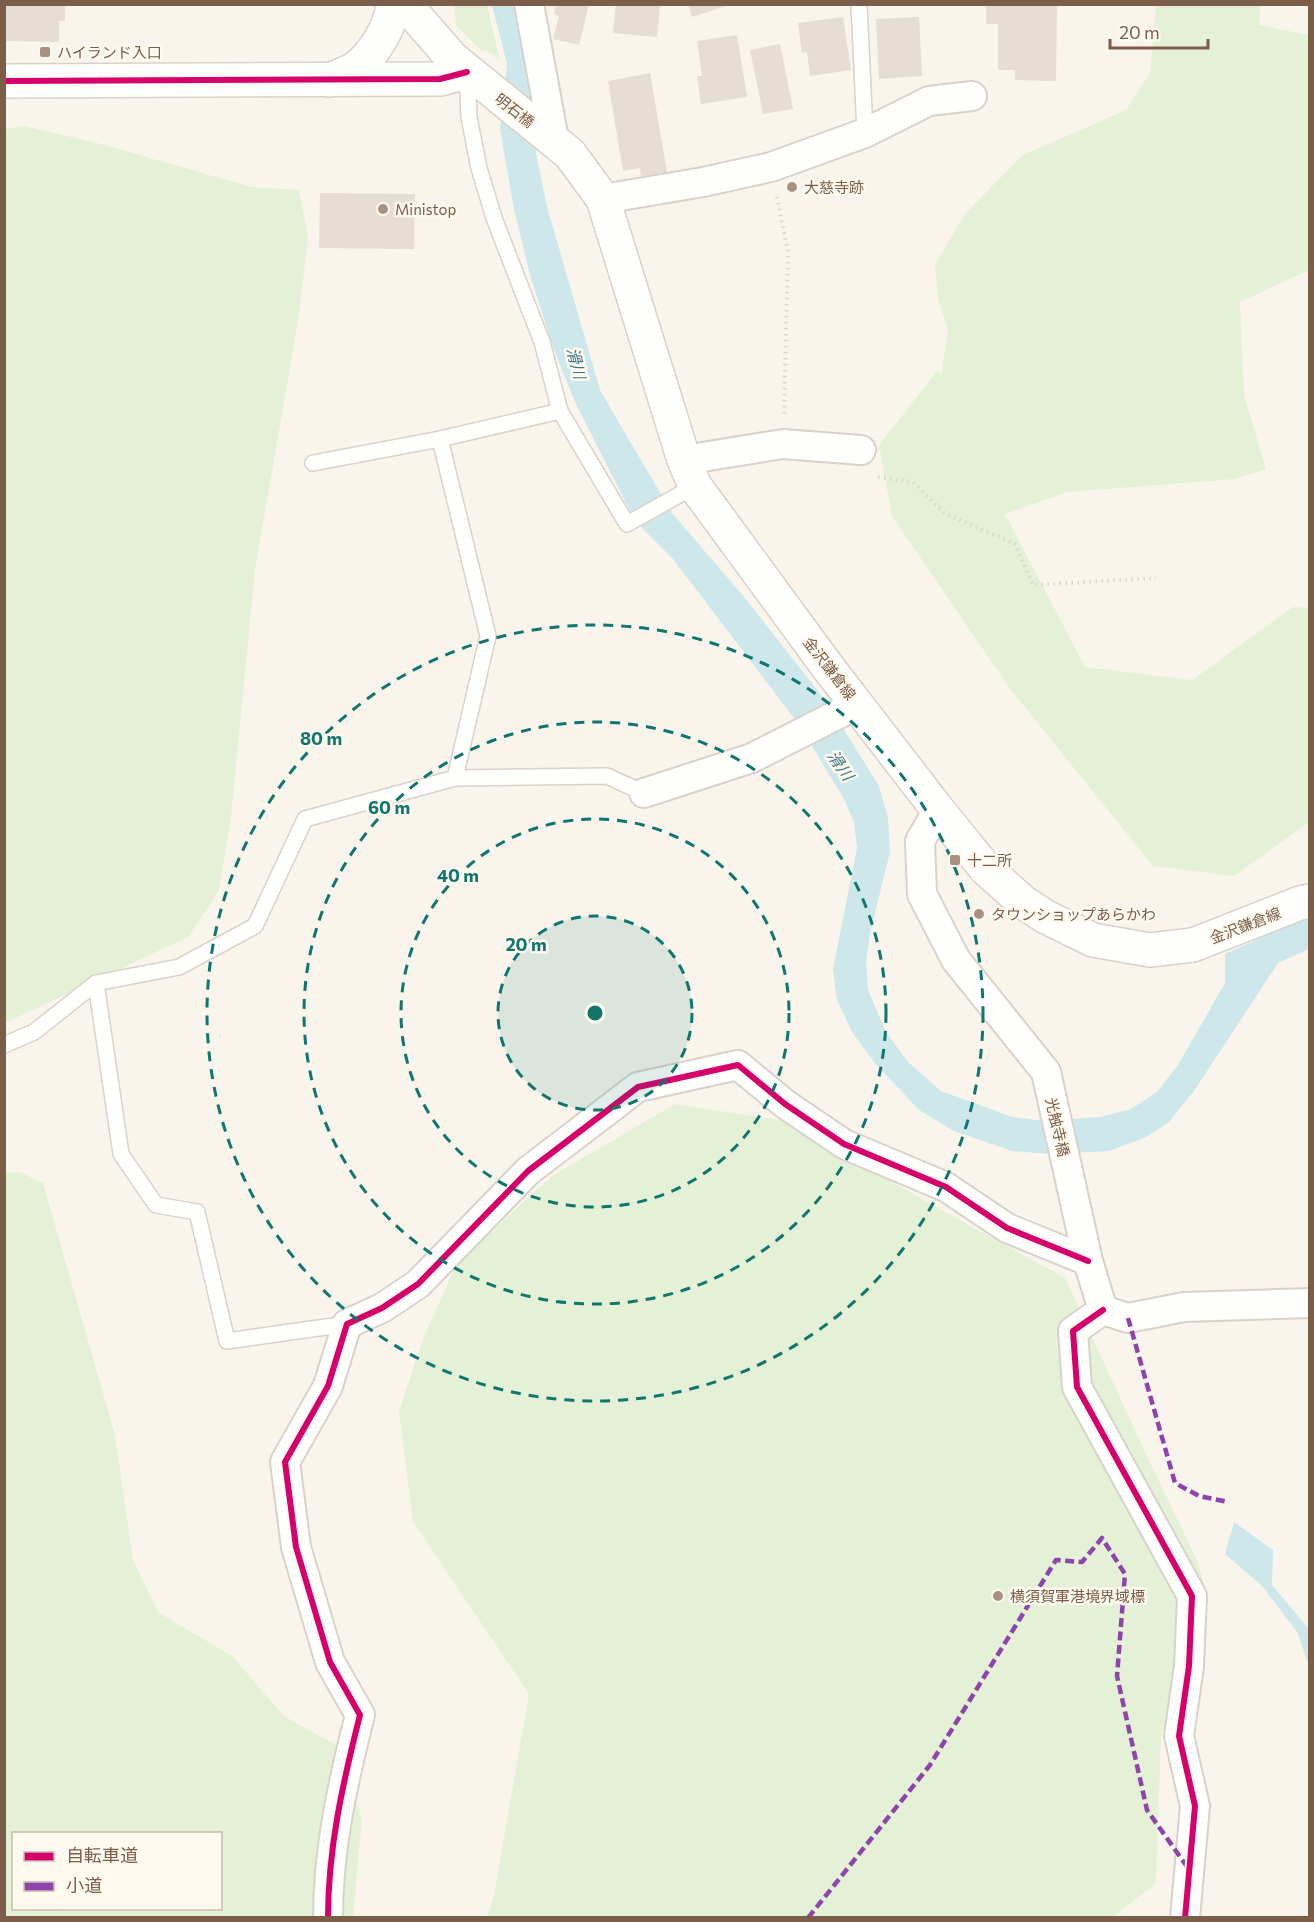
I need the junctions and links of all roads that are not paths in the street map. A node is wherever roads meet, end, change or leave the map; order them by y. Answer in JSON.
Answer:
{"nodes":[{"id":1,"x":393,"y":4,"type":"edge"},
{"id":2,"x":405,"y":4,"type":"edge"},
{"id":3,"x":529,"y":4,"type":"edge"},
{"id":4,"x":860,"y":4,"type":"edge"},
{"id":5,"x":473,"y":77,"type":"junction"},
{"id":6,"x":4,"y":81,"type":"edge"},
{"id":7,"x":328,"y":81,"type":"junction"},
{"id":8,"x":972,"y":96,"type":"dead end"},
{"id":9,"x":865,"y":133,"type":"junction"},
{"id":10,"x":552,"y":139,"type":"junction"},
{"id":11,"x":603,"y":199,"type":"junction"},
{"id":12,"x":560,"y":411,"type":"junction"},
{"id":13,"x":440,"y":439,"type":"junction"},
{"id":14,"x":313,"y":463,"type":"dead end"},
{"id":15,"x":865,"y":463,"type":"road end"},
{"id":16,"x":689,"y":473,"type":"junction"},
{"id":17,"x":858,"y":704,"type":"junction"},
{"id":18,"x":455,"y":778,"type":"junction"},
{"id":19,"x":644,"y":794,"type":"joint"},
{"id":20,"x":938,"y":810,"type":"junction"},
{"id":21,"x":1310,"y":901,"type":"edge"},
{"id":22,"x":96,"y":983,"type":"junction"},
{"id":23,"x":4,"y":1045,"type":"edge"},
{"id":24,"x":1088,"y":1261,"type":"junction"},
{"id":25,"x":1310,"y":1303,"type":"edge"},
{"id":26,"x":1103,"y":1310,"type":"junction"},
{"id":27,"x":347,"y":1324,"type":"junction"},
{"id":28,"x":328,"y":1917,"type":"edge"},
{"id":29,"x":1185,"y":1917,"type":"edge"}],
"edges":[{"from":1,"to":7,"type":"main road"},
{"from":2,"to":5,"type":"main road"},
{"from":3,"to":10,"type":"street"},
{"from":4,"to":9,"type":"lane"},
{"from":5,"to":7,"type":"main road"},
{"from":5,"to":10,"type":"main road","name":"明石橋"},
{"from":5,"to":12,"type":"lane"},
{"from":6,"to":7,"type":"main road"},
{"from":8,"to":9,"type":"street"},
{"from":9,"to":11,"type":"street"},
{"from":10,"to":11,"type":"main road","name":"金沢鎌倉線"},
{"from":11,"to":16,"type":"main road","name":"金沢鎌倉線"},
{"from":12,"to":13,"type":"lane"},
{"from":12,"to":16,"type":"lane"},
{"from":13,"to":14,"type":"lane"},
{"from":13,"to":18,"type":"lane"},
{"from":15,"to":16,"type":"street"},
{"from":16,"to":17,"type":"main road","name":"金沢鎌倉線"},
{"from":17,"to":19,"type":"street"},
{"from":17,"to":20,"type":"main road","name":"金沢鎌倉線"},
{"from":18,"to":19,"type":"lane"},
{"from":18,"to":22,"type":"lane"},
{"from":20,"to":21,"type":"main road","name":"金沢鎌倉線"},
{"from":20,"to":24,"type":"street","name":"光触寺橋"},
{"from":22,"to":23,"type":"lane"},
{"from":22,"to":27,"type":"lane"},
{"from":24,"to":26,"type":"street","name":"光触寺橋"},
{"from":24,"to":27,"type":"street"},
{"from":25,"to":26,"type":"street"},
{"from":26,"to":29,"type":"street"},
{"from":27,"to":28,"type":"street"}]}
